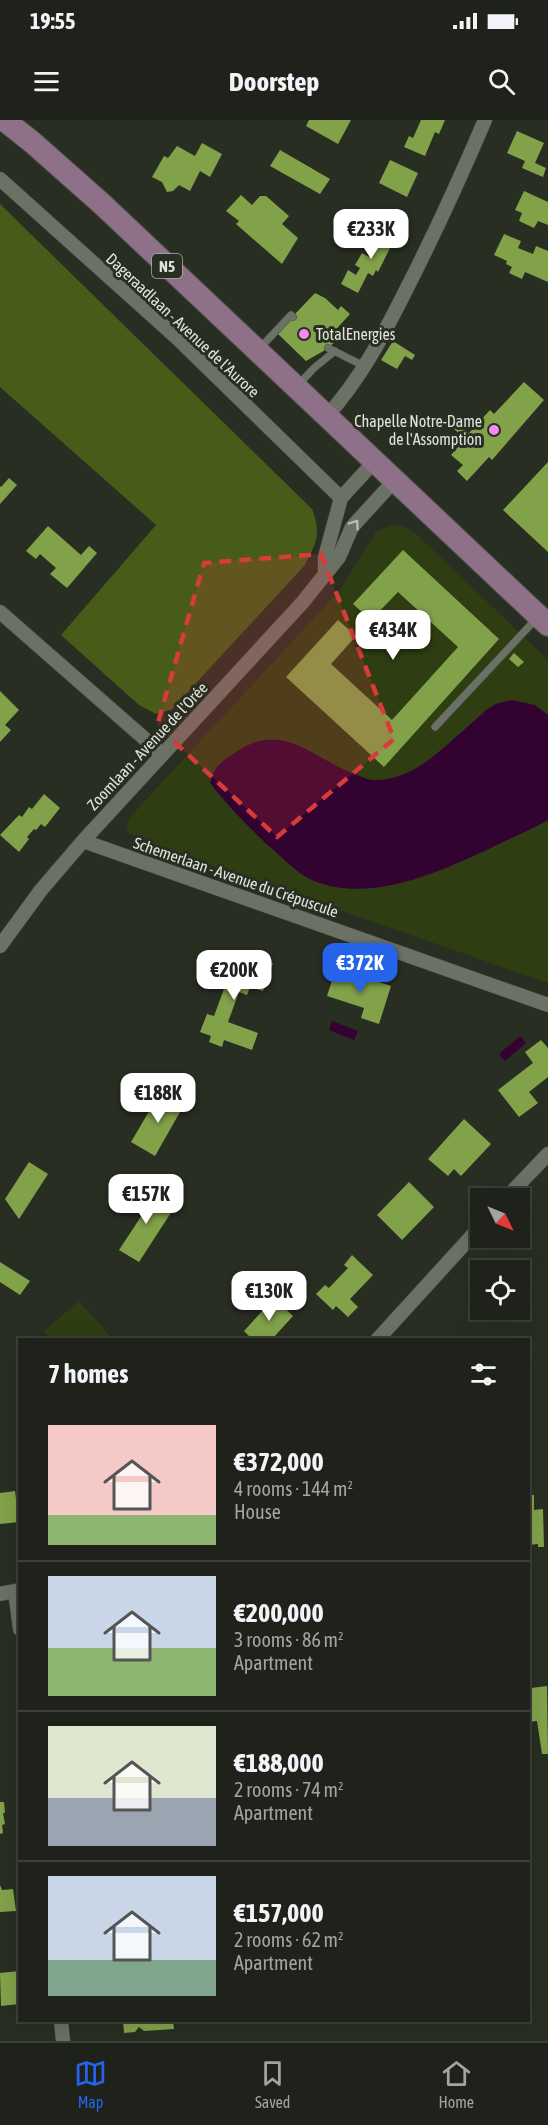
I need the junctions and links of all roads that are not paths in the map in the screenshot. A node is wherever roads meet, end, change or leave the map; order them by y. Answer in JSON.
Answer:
{"nodes":[{"id":1,"x":4,"y":120,"type":"edge"},
{"id":2,"x":485,"y":120,"type":"edge"},
{"id":3,"x":0,"y":179,"type":"edge"},
{"id":4,"x":293,"y":317,"type":"dead end"},
{"id":5,"x":257,"y":351,"type":"junction"},
{"id":6,"x":364,"y":366,"type":"junction"},
{"id":7,"x":295,"y":388,"type":"junction"},
{"id":8,"x":326,"y":417,"type":"junction"},
{"id":9,"x":374,"y":462,"type":"junction"},
{"id":10,"x":394,"y":481,"type":"junction"},
{"id":11,"x":341,"y":498,"type":"junction"},
{"id":12,"x":325,"y":573,"type":"junction"},
{"id":13,"x":0,"y":612,"type":"edge"},
{"id":14,"x":543,"y":621,"type":"edge"},
{"id":15,"x":435,"y":727,"type":"dead end"},
{"id":16,"x":162,"y":754,"type":"junction"},
{"id":17,"x":83,"y":841,"type":"junction"},
{"id":18,"x":0,"y":946,"type":"edge"},
{"id":19,"x":548,"y":1005,"type":"edge"},
{"id":20,"x":548,"y":1154,"type":"edge"},
{"id":21,"x":516,"y":1188,"type":"edge"},
{"id":22,"x":470,"y":1238,"type":"edge"},
{"id":23,"x":379,"y":1338,"type":"edge"},
{"id":24,"x":17,"y":1591,"type":"edge"},
{"id":25,"x":0,"y":1594,"type":"edge"},
{"id":26,"x":61,"y":2022,"type":"edge"},
{"id":27,"x":63,"y":2041,"type":"edge"}],
"edges":[{"from":1,"to":5,"type":"main road","number":"N5"},
{"from":2,"to":6,"type":"street"},
{"from":3,"to":11,"type":"street","name":"Dageraadlaan - Avenue de l'Aurore"},
{"from":4,"to":5,"type":"lane"},
{"from":5,"to":7,"type":"main road","number":"N5"},
{"from":6,"to":7,"type":"lane"},
{"from":6,"to":8,"type":"street"},
{"from":7,"to":8,"type":"main road","number":"N5"},
{"from":8,"to":9,"type":"main road","number":"N5"},
{"from":9,"to":10,"type":"main road","number":"N5"},
{"from":9,"to":11,"type":"street"},
{"from":12,"to":10,"type":"street","name":"Zoomlaan - Avenue de l'Orée","one_way":true},
{"from":10,"to":14,"type":"main road","number":"N5"},
{"from":11,"to":12,"type":"street"},
{"from":12,"to":16,"type":"street","name":"Zoomlaan - Avenue de l'Orée"},
{"from":13,"to":16,"type":"street"},
{"from":14,"to":15,"type":"lane"},
{"from":16,"to":17,"type":"street","name":"Zoomlaan - Avenue de l'Orée"},
{"from":17,"to":18,"type":"street","name":"Zoomlaan - Avenue de l'Orée"},
{"from":17,"to":19,"type":"street","name":"Schemerlaan - Avenue du Crépuscule"},
{"from":20,"to":21,"type":"street"},
{"from":22,"to":23,"type":"street"},
{"from":24,"to":25,"type":"street"},
{"from":26,"to":27,"type":"street"}]}
